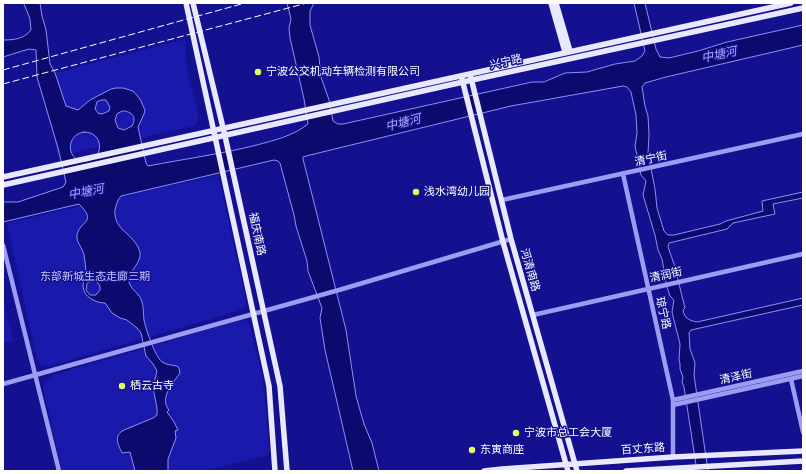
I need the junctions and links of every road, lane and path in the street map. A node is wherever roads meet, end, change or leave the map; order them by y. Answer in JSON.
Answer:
{"nodes":[{"id":1,"x":186,"y":3,"type":"edge"},
{"id":2,"x":193,"y":3,"type":"edge"},
{"id":3,"x":551,"y":3,"type":"edge"},
{"id":4,"x":556,"y":3,"type":"edge"},
{"id":5,"x":791,"y":3,"type":"edge"},
{"id":6,"x":803,"y":8,"type":"edge"},
{"id":7,"x":568,"y":52,"type":"junction"},
{"id":8,"x":470,"y":74,"type":"junction"},
{"id":9,"x":462,"y":76,"type":"junction"},
{"id":10,"x":472,"y":80,"type":"junction"},
{"id":11,"x":463,"y":82,"type":"junction"},
{"id":12,"x":223,"y":128,"type":"junction"},
{"id":13,"x":213,"y":130,"type":"junction"},
{"id":14,"x":803,"y":134,"type":"edge"},
{"id":15,"x":225,"y":136,"type":"junction"},
{"id":16,"x":214,"y":138,"type":"junction"},
{"id":17,"x":622,"y":174,"type":"junction"},
{"id":18,"x":3,"y":177,"type":"edge"},
{"id":19,"x":3,"y":185,"type":"edge"},
{"id":20,"x":502,"y":200,"type":"junction"},
{"id":21,"x":511,"y":239,"type":"junction"},
{"id":22,"x":503,"y":242,"type":"junction"},
{"id":23,"x":3,"y":245,"type":"edge"},
{"id":24,"x":803,"y":254,"type":"edge"},
{"id":25,"x":648,"y":288,"type":"junction"},
{"id":26,"x":264,"y":310,"type":"junction"},
{"id":27,"x":253,"y":313,"type":"junction"},
{"id":28,"x":533,"y":315,"type":"junction"},
{"id":29,"x":803,"y":371,"type":"edge"},
{"id":30,"x":35,"y":376,"type":"junction"},
{"id":31,"x":803,"y":376,"type":"edge"},
{"id":32,"x":791,"y":379,"type":"junction"},
{"id":33,"x":3,"y":384,"type":"edge"},
{"id":34,"x":673,"y":400,"type":"junction"},
{"id":35,"x":673,"y":405,"type":"junction"},
{"id":36,"x":803,"y":432,"type":"edge"},
{"id":37,"x":803,"y":451,"type":"edge"},
{"id":38,"x":673,"y":457,"type":"junction"},
{"id":39,"x":803,"y":461,"type":"edge"},
{"id":40,"x":566,"y":464,"type":"junction"},
{"id":41,"x":575,"y":464,"type":"junction"},
{"id":42,"x":725,"y":468,"type":"edge"},
{"id":43,"x":671,"y":470,"type":"edge"},
{"id":44,"x":59,"y":471,"type":"edge"},
{"id":45,"x":275,"y":471,"type":"edge"},
{"id":46,"x":287,"y":471,"type":"edge"},
{"id":47,"x":484,"y":471,"type":"edge"},
{"id":48,"x":568,"y":471,"type":"edge"},
{"id":49,"x":577,"y":471,"type":"edge"},
{"id":50,"x":626,"y":471,"type":"edge"}],
"edges":[{"from":1,"to":13,"type":"main road","name":"福庆南路"},
{"from":2,"to":12,"type":"main road","name":"福庆南路"},
{"from":3,"to":7,"type":"main road"},
{"from":4,"to":7,"type":"main road"},
{"from":5,"to":7,"type":"main road"},
{"from":6,"to":10,"type":"main road","name":"兴宁路"},
{"from":7,"to":8,"type":"main road"},
{"from":8,"to":9,"type":"main road"},
{"from":8,"to":10,"type":"main road","name":"河清南路"},
{"from":9,"to":11,"type":"main road"},
{"from":9,"to":12,"type":"main road"},
{"from":10,"to":11,"type":"main road","name":"兴宁路"},
{"from":10,"to":20,"type":"main road","name":"河清南路"},
{"from":11,"to":15,"type":"main road","name":"兴宁路"},
{"from":11,"to":22,"type":"main road","name":"河清南路"},
{"from":12,"to":13,"type":"main road"},
{"from":12,"to":15,"type":"main road","name":"福庆南路"},
{"from":13,"to":16,"type":"main road","name":"福庆南路"},
{"from":13,"to":18,"type":"main road"},
{"from":14,"to":17,"type":"street","name":"清宁街"},
{"from":15,"to":16,"type":"main road","name":"兴宁路"},
{"from":15,"to":26,"type":"main road","name":"福庆南路"},
{"from":16,"to":19,"type":"main road","name":"兴宁路"},
{"from":16,"to":27,"type":"main road","name":"福庆南路"},
{"from":17,"to":20,"type":"street","name":"清宁街"},
{"from":17,"to":25,"type":"street","name":"琼宁路"},
{"from":20,"to":21,"type":"main road","name":"河清南路"},
{"from":21,"to":22,"type":"street"},
{"from":21,"to":28,"type":"main road","name":"河清南路"},
{"from":22,"to":26,"type":"street"},
{"from":22,"to":40,"type":"main road","name":"河清南路"},
{"from":23,"to":30,"type":"street"},
{"from":24,"to":25,"type":"street","name":"清润街"},
{"from":25,"to":28,"type":"street","name":"清润街"},
{"from":25,"to":34,"type":"street","name":"琼宁路"},
{"from":26,"to":27,"type":"street"},
{"from":26,"to":46,"type":"main road","name":"福庆南路"},
{"from":27,"to":30,"type":"street"},
{"from":27,"to":45,"type":"main road","name":"福庆南路"},
{"from":28,"to":41,"type":"main road","name":"河清南路"},
{"from":29,"to":34,"type":"street","name":"清泽街"},
{"from":30,"to":33,"type":"street"},
{"from":30,"to":44,"type":"street"},
{"from":31,"to":32,"type":"street","name":"清泽街"},
{"from":32,"to":35,"type":"street","name":"清泽街"},
{"from":32,"to":36,"type":"street"},
{"from":34,"to":35,"type":"street","name":"琼宁路"},
{"from":35,"to":38,"type":"street","name":"琼宁路"},
{"from":37,"to":38,"type":"main road","name":"百丈东路"},
{"from":38,"to":41,"type":"main road","name":"百丈东路"},
{"from":39,"to":42,"type":"main road","name":"百丈东路"},
{"from":40,"to":41,"type":"main road","name":"百丈东路"},
{"from":40,"to":47,"type":"main road","name":"百丈东路"},
{"from":40,"to":48,"type":"main road","name":"河清南路"},
{"from":41,"to":49,"type":"main road","name":"河清南路"},
{"from":42,"to":43,"type":"main road","name":"百丈东路"},
{"from":43,"to":50,"type":"main road","name":"百丈东路"}]}
